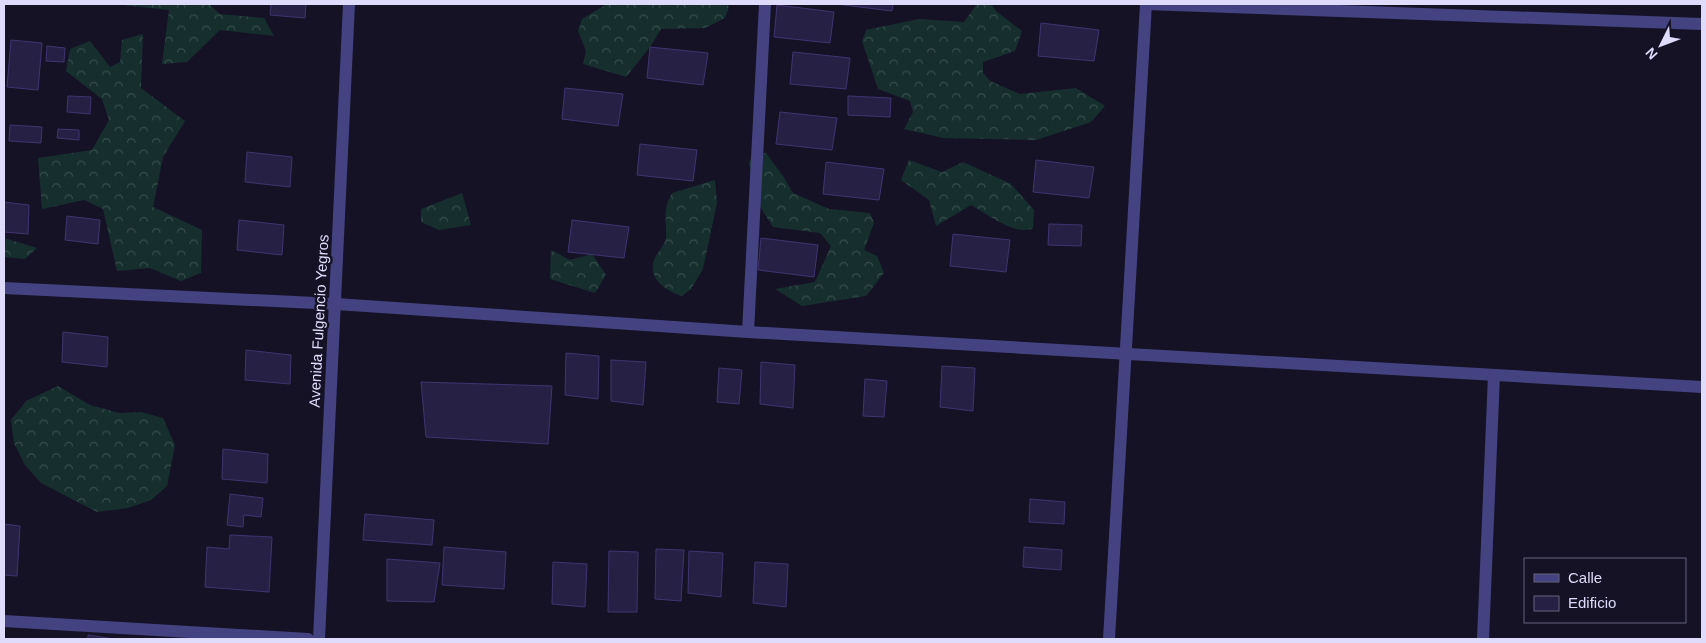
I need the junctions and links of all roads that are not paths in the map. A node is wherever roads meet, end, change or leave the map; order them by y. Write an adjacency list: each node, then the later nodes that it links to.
1 (349, 4): 6 (street, Avenida Fulgencio Yegros)
2 (765, 4): 7 (street)
3 (1146, 4): 4 (street); 8 (street)
4 (1702, 24)
5 (4, 288): 6 (street)
6 (336, 304): 7 (street); 13 (street, Avenida Fulgencio Yegros)
7 (748, 332): 8 (street)
8 (1125, 354): 9 (street); 14 (street)
9 (1494, 375): 10 (street); 15 (street)
10 (1702, 387)
11 (4, 621): 12 (street)
12 (308, 639)
13 (319, 639)
14 (1109, 639)
15 (1484, 639)

